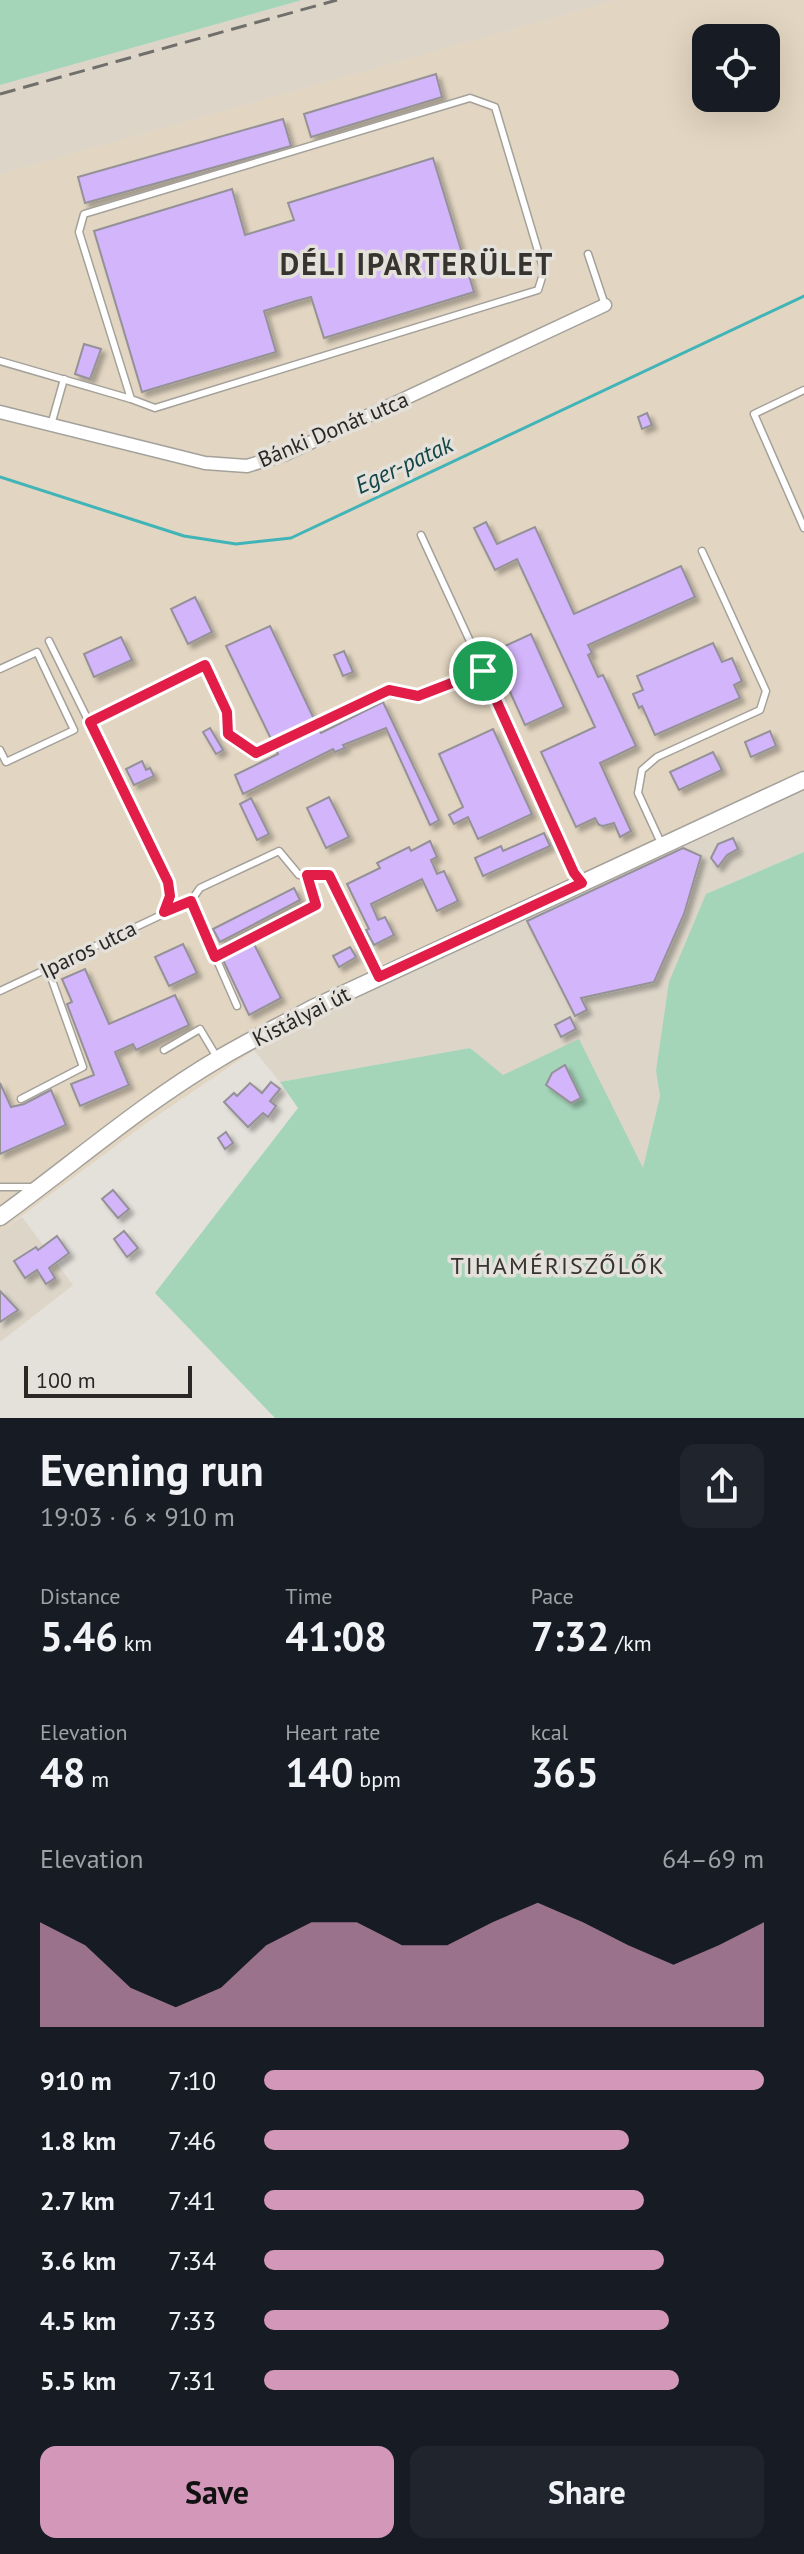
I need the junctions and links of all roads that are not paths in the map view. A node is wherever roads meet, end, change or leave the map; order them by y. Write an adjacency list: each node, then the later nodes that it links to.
1 (588, 254): 2 (lane)
2 (605, 305): 8 (street, Bánki Donát utca)
3 (0, 361): 4 (lane)
4 (64, 379): 6 (lane); 8 (lane)
5 (804, 390): 9 (lane)
6 (131, 399): 6 (lane)
7 (0, 412): 8 (street, Bánki Donát utca)
8 (51, 425)
9 (804, 528)
10 (421, 535): 14 (lane)
11 (702, 551): 18 (lane)
12 (49, 641): 15 (lane, Iparos utca)
13 (0, 669): 16 (lane)
14 (483, 671): 15 (lane); 20 (lane)
15 (90, 722): 22 (lane, Iparos utca)
16 (0, 750)
17 (804, 780): 18 (main road, Kistályai út)
18 (662, 846): 20 (main road, Kistályai út)
19 (307, 875): 21 (lane); 23 (lane); 25 (lane)
20 (582, 883): 25 (main road, Kistályai út)
21 (191, 901): 22 (lane); 23 (lane)
22 (164, 912): 24 (lane, Iparos utca)
23 (215, 957): 27 (lane)
24 (48, 969): 26 (lane, Iparos utca); 30 (lane)
25 (379, 977): 29 (main road, Kistályai út)
26 (0, 991)
27 (237, 1006)
28 (164, 1050): 29 (lane)
29 (218, 1059): 31 (main road, Kistályai út)
30 (21, 1099)
31 (42, 1186): 32 (lane); 33 (main road, Kistályai út)
32 (0, 1187)
33 (0, 1217)

